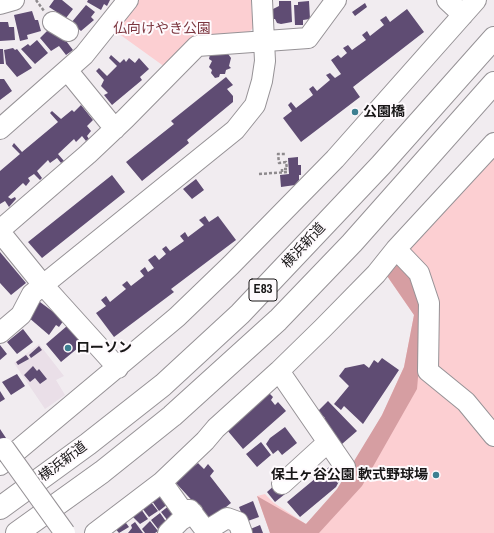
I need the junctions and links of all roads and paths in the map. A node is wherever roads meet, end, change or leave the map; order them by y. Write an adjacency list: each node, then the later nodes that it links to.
1 (14, 0): 7 (street)
2 (128, 0): 11 (street)
3 (262, 0): 10 (street)
4 (447, 0): 8 (street)
5 (476, 0): 8 (street)
6 (330, 2): 10 (street)
7 (0, 4)
8 (463, 15): 24 (street)
9 (494, 38): 32 (highway, 横浜新道 / E83)
10 (264, 41): 14 (street); 22 (street)
11 (67, 70): 13 (street); 14 (street)
12 (494, 83): 34 (highway, E83)
13 (0, 129)
14 (115, 129): 20 (street)
15 (494, 143): 21 (street)
16 (286, 154): 17 (path)
17 (282, 172): 18 (path); 19 (path)
18 (288, 172)
19 (259, 174)
20 (0, 231): 22 (street)
21 (396, 249): 25 (street); 26 (street)
22 (43, 285): 23 (street); 24 (street)
23 (0, 333)
24 (118, 368): 28 (street)
25 (279, 371): 27 (street); 30 (street)
26 (494, 436)
27 (328, 442): 29 (street); 31 (street)
28 (2, 457): 35 (street, bridge)
29 (345, 467)
30 (162, 482): 33 (street); 36 (street)
31 (282, 484)
32 (0, 508)
33 (193, 513): 37 (street); 38 (street)
34 (23, 530)
35 (65, 533)
36 (95, 533)
37 (168, 533)
38 (242, 533)

